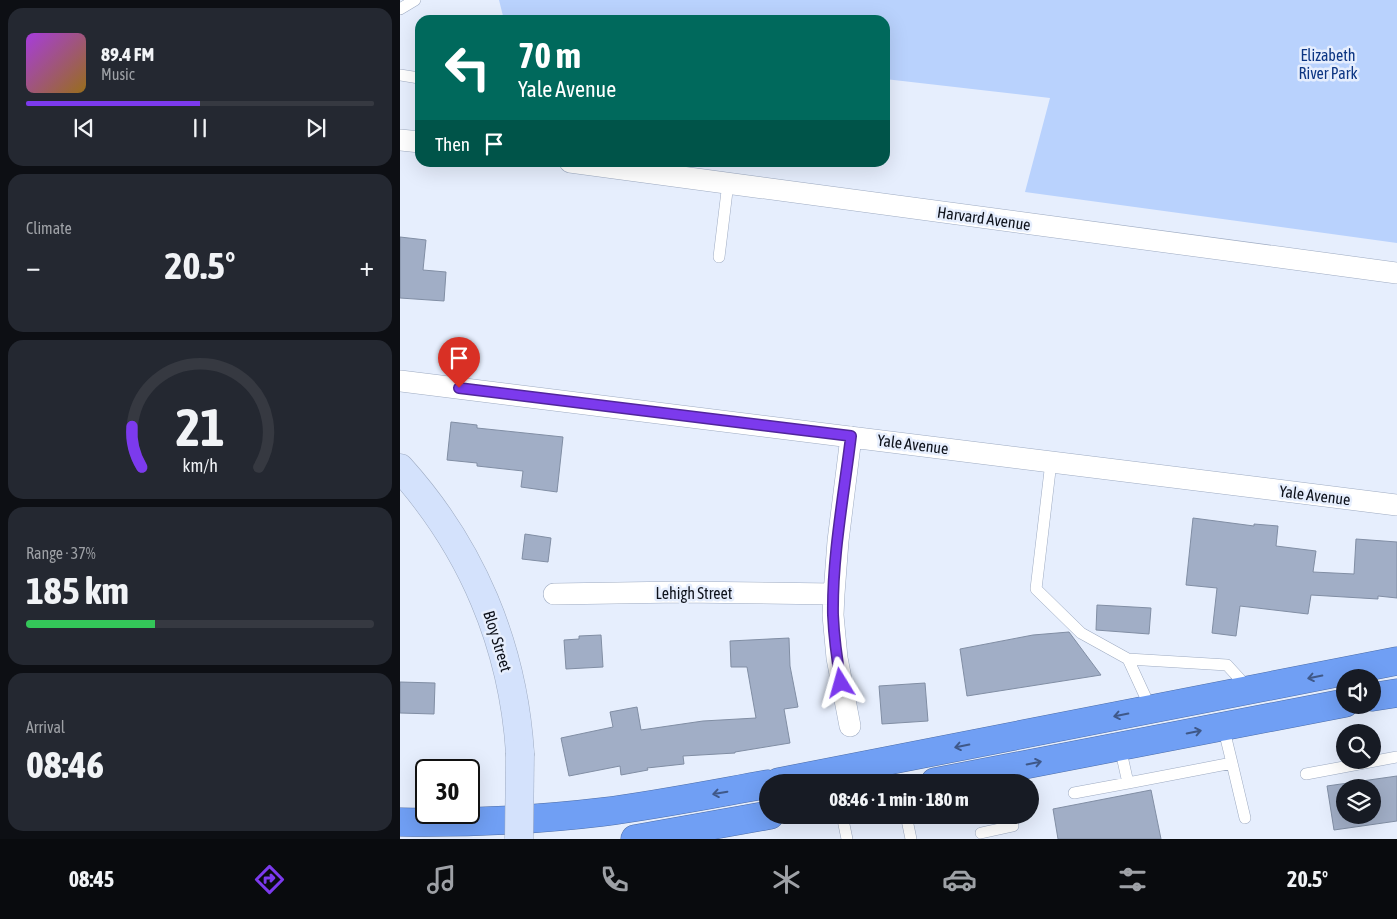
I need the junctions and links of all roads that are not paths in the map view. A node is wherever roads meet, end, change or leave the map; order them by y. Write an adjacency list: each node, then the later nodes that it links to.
1 (415, 0): 2 (lane)
2 (400, 9)
3 (400, 76): 4 (lane)
4 (415, 78)
5 (400, 140): 6 (street)
6 (415, 142)
7 (606, 167): 8 (street, Harvard Avenue)
8 (728, 184): 9 (lane); 10 (street, Harvard Avenue)
9 (719, 257)
10 (1397, 273)
11 (400, 381): 12 (street, Yale Avenue)
12 (851, 436): 13 (street, Yale Avenue); 17 (street)
13 (1051, 462): 15 (street, Yale Avenue); 18 (lane)
14 (400, 468): 43 (street, Bloy Street, bridge)
15 (1397, 505)
16 (554, 594): 17 (street, Lehigh Street)
17 (834, 594): 25 (street)
18 (1128, 659): 20 (lane); 24 (lane)
19 (1397, 661): 20 (highway, one-way to 20)
20 (1249, 690): 24 (highway)
21 (1397, 693): 22 (highway)
22 (1381, 696)
23 (1336, 705): 26 (highway)
24 (1151, 709): 30 (highway, one-way to 30)
25 (850, 726)
26 (1223, 726): 27 (highway, one-way to 26); 29 (lane)
27 (1120, 747): 31 (highway, one-way to 27); 33 (lane)
28 (1397, 756): 32 (lane)
29 (1232, 762): 33 (lane); 37 (lane)
30 (820, 774)
31 (1012, 774)
32 (1306, 774)
33 (1128, 783): 35 (lane)
34 (759, 786): 38 (highway, one-way to 38)
35 (1074, 794)
36 (759, 817): 44 (highway)
37 (1245, 818)
38 (400, 822)
39 (844, 824): 45 (lane)
40 (908, 824): 46 (lane)
41 (1013, 824): 42 (lane)
42 (981, 833)
43 (518, 839)
44 (635, 839)
45 (847, 839)
46 (911, 839)

